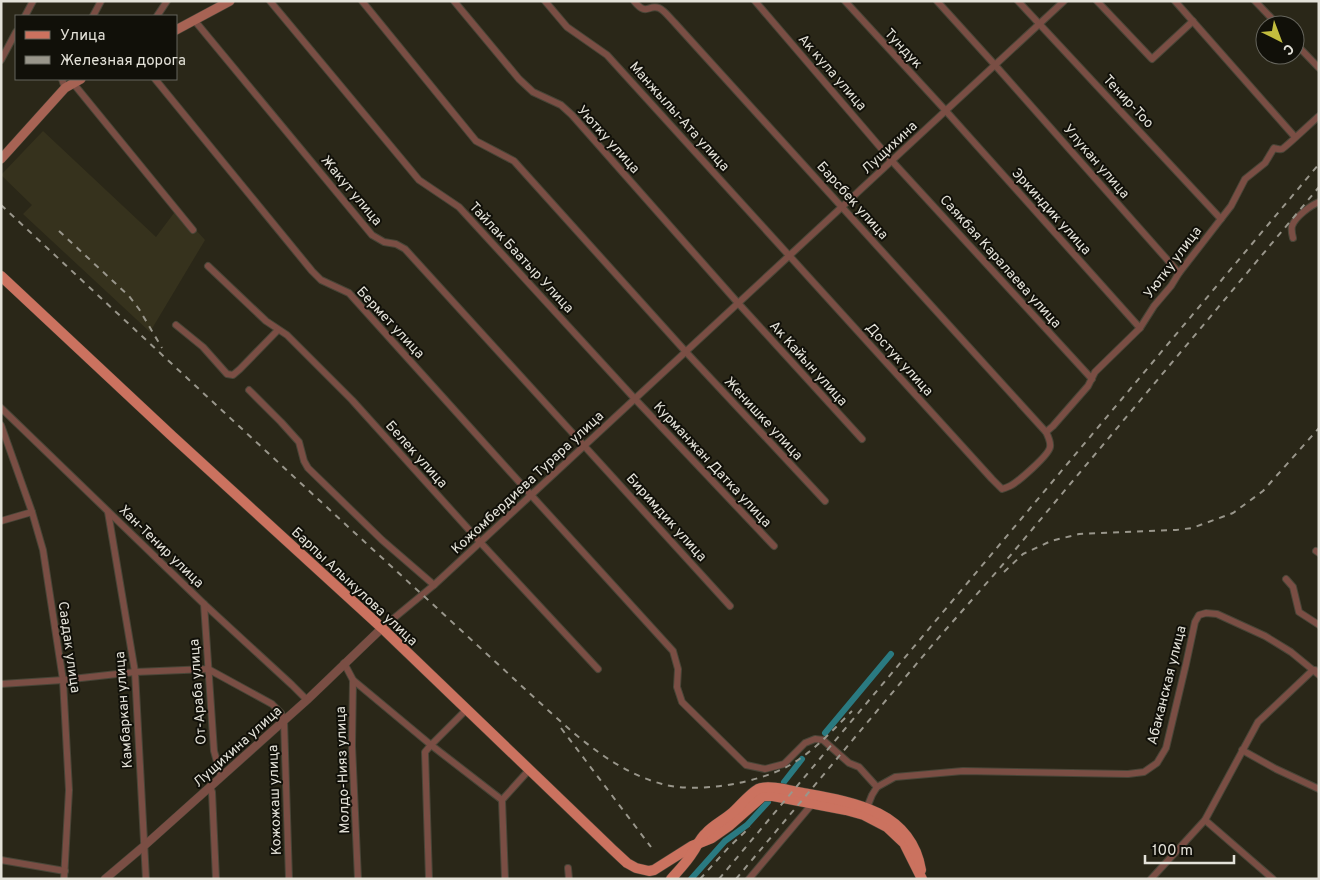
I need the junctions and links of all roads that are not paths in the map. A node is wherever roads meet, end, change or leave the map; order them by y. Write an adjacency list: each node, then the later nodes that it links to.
1 (33, 1): 18 (street)
2 (101, 1): 19 (street)
3 (167, 1): 20 (street)
4 (230, 1): 22 (main road)
5 (270, 1): 54 (street, Тайлак Баатыр Улица)
6 (362, 1): 51 (street, Женишке улица)
7 (454, 1): 47 (street, Уютку улица)
8 (545, 1): 43 (street, Манжылы-Ата улица)
9 (634, 1): 39 (street, Барсбек улица)
10 (754, 1): 37 (street, Ак кула улица)
11 (845, 1): 33 (street, Тундук)
12 (937, 1): 29 (street, Улукан улица)
13 (1018, 1): 24 (street, Тенир-Тоо)
14 (1064, 1): 24 (street, Лущихина)
15 (1097, 1): 23 (street)
16 (1175, 1): 23 (street)
17 (1255, 1): 21 (street)
18 (26, 15)
19 (94, 15)
20 (158, 15)
21 (1268, 15)
22 (195, 21): 25 (main road); 59 (street, Жакут улица)
23 (1193, 21): 35 (street)
24 (1040, 24): 29 (street, Лущихина); 40 (street, Тенир-Тоо)
25 (178, 29)
26 (15, 34): 28 (street)
27 (1305, 53): 30 (street)
28 (1, 60)
29 (996, 65): 33 (street, Лущихина); 45 (street, Улукан улица)
30 (1319, 68)
31 (156, 80): 60 (street, Бермет улица)
32 (70, 82): 36 (main road); 41 (street)
33 (946, 111): 37 (street, Лущихина); 49 (street, Эркиндик улица)
34 (1319, 116): 35 (street, Уютку улица)
35 (1295, 137): 40 (street, Уютку улица)
36 (1, 159)
37 (892, 161): 39 (street, Лущихина); 52 (street, Саякбая Каралаева улица)
38 (1319, 202): 42 (street)
39 (842, 207): 43 (street, Лущихина); 57 (street, Барсбек улица)
40 (1221, 218): 45 (street, Уютку улица)
41 (193, 230)
42 (1294, 238)
43 (790, 256): 47 (street, Лущихина); 57 (street, Достук улица)
44 (208, 266): 50 (street, Белек улица)
45 (1179, 273): 49 (street, Уютку улица)
46 (1, 276): 72 (main road, Барпы Алыкулова улица)
47 (738, 303): 51 (street, Лущихина); 58 (street, Ак Кайын улица)
48 (176, 325): 50 (street)
49 (1140, 328): 52 (street, Уютку улица)
50 (278, 330): 65 (street, Белек улица)
51 (686, 352): 54 (street, Кожомбердиева Турара улица); 61 (street, Женишке улица)
52 (1092, 378): 57 (street, Уютку улица)
53 (250, 390): 68 (street)
54 (635, 398): 59 (street, Кожомбердиева Турара улица); 66 (street, Курманжан Датка улица)
55 (1, 408): 62 (street, Хан-Тенир улица)
56 (1, 425): 63 (street, Саадак улица)
57 (1046, 432)
58 (862, 439)
59 (585, 445): 60 (street, Кожомбердиева Турара улица); 70 (street, Биримдик улица)
60 (531, 495): 65 (street, Кожомбердиева Турара улица); 90 (street)
61 (825, 501)
62 (108, 511): 69 (street, Хан-Тенир улица); 77 (street, Камбаркан улица)
63 (32, 512): 64 (street); 79 (street, Саадак улица)
64 (1, 521)
65 (480, 542): 68 (street, Кожомбердиева Турара улица); 75 (street, Белек улица)
66 (774, 546)
67 (1286, 579): 71 (street)
68 (434, 585): 72 (street, Кожомбердиева Турара улица)
69 (204, 604): 74 (street, От-Араба улица); 82 (street, Хан-Тенир улица)
70 (730, 606)
71 (1319, 625)
72 (382, 628): 73 (street, Лущихина улица); 83 (main road, Барпы Алыкулова улица)
73 (344, 663): 80 (street, Молдо-Нияз улица); 82 (street, Лущихина улица)
74 (208, 669): 77 (street); 84 (street); 88 (street, От-Араба улица)
75 (598, 669)
76 (1316, 670): 78 (street, Абаканская улица); 86 (street); 90 (street, Абаканская улица)
77 (135, 672): 79 (street); 97 (street, Камбаркан улица)
78 (1319, 675)
79 (63, 680): 81 (street); 101 (street, Саадак улица)
80 (353, 680): 85 (street); 107 (street, Молдо-Нияз улица)
81 (1, 684)
82 (307, 700): 84 (street, Лущихина улица)
83 (466, 710): 85 (street); 87 (main road, Барпы Алыкулова улица)
84 (284, 721): 88 (street, Лущихина улица); 106 (street, Кожожаш улица)
85 (431, 745): 92 (street); 108 (street)
86 (1242, 750): 91 (street); 95 (street)
87 (529, 770): 92 (street); 100 (main road, Барпы Алыкулова улица)
88 (221, 776): 89 (street, Лущихина улица)
89 (210, 787): 97 (street, Лущихина улица); 105 (street)
90 (877, 787): 94 (street)
91 (1319, 789)
92 (502, 800): 109 (street)
93 (813, 803): 94 (main road); 96 (main road); 113 (street)
94 (865, 812): 96 (main road); 114 (main road)
95 (1205, 820): 115 (street); 116 (street)
96 (700, 842): 100 (main road); 112 (main road)
97 (144, 846): 103 (street, Лущихина улица); 104 (street, Камбаркан улица)
98 (1, 860): 101 (street)
99 (568, 868): 110 (street)
100 (649, 870): 111 (main road)
101 (65, 871): 102 (street, Саадак улица)
102 (64, 879)
103 (105, 879)
104 (146, 879)
105 (216, 879)
106 (289, 879)
107 (358, 879)
108 (429, 879)
109 (504, 879)
110 (569, 879)
111 (659, 879)
112 (671, 879)
113 (749, 879)
114 (923, 879)
115 (1151, 879)
116 (1273, 879)

